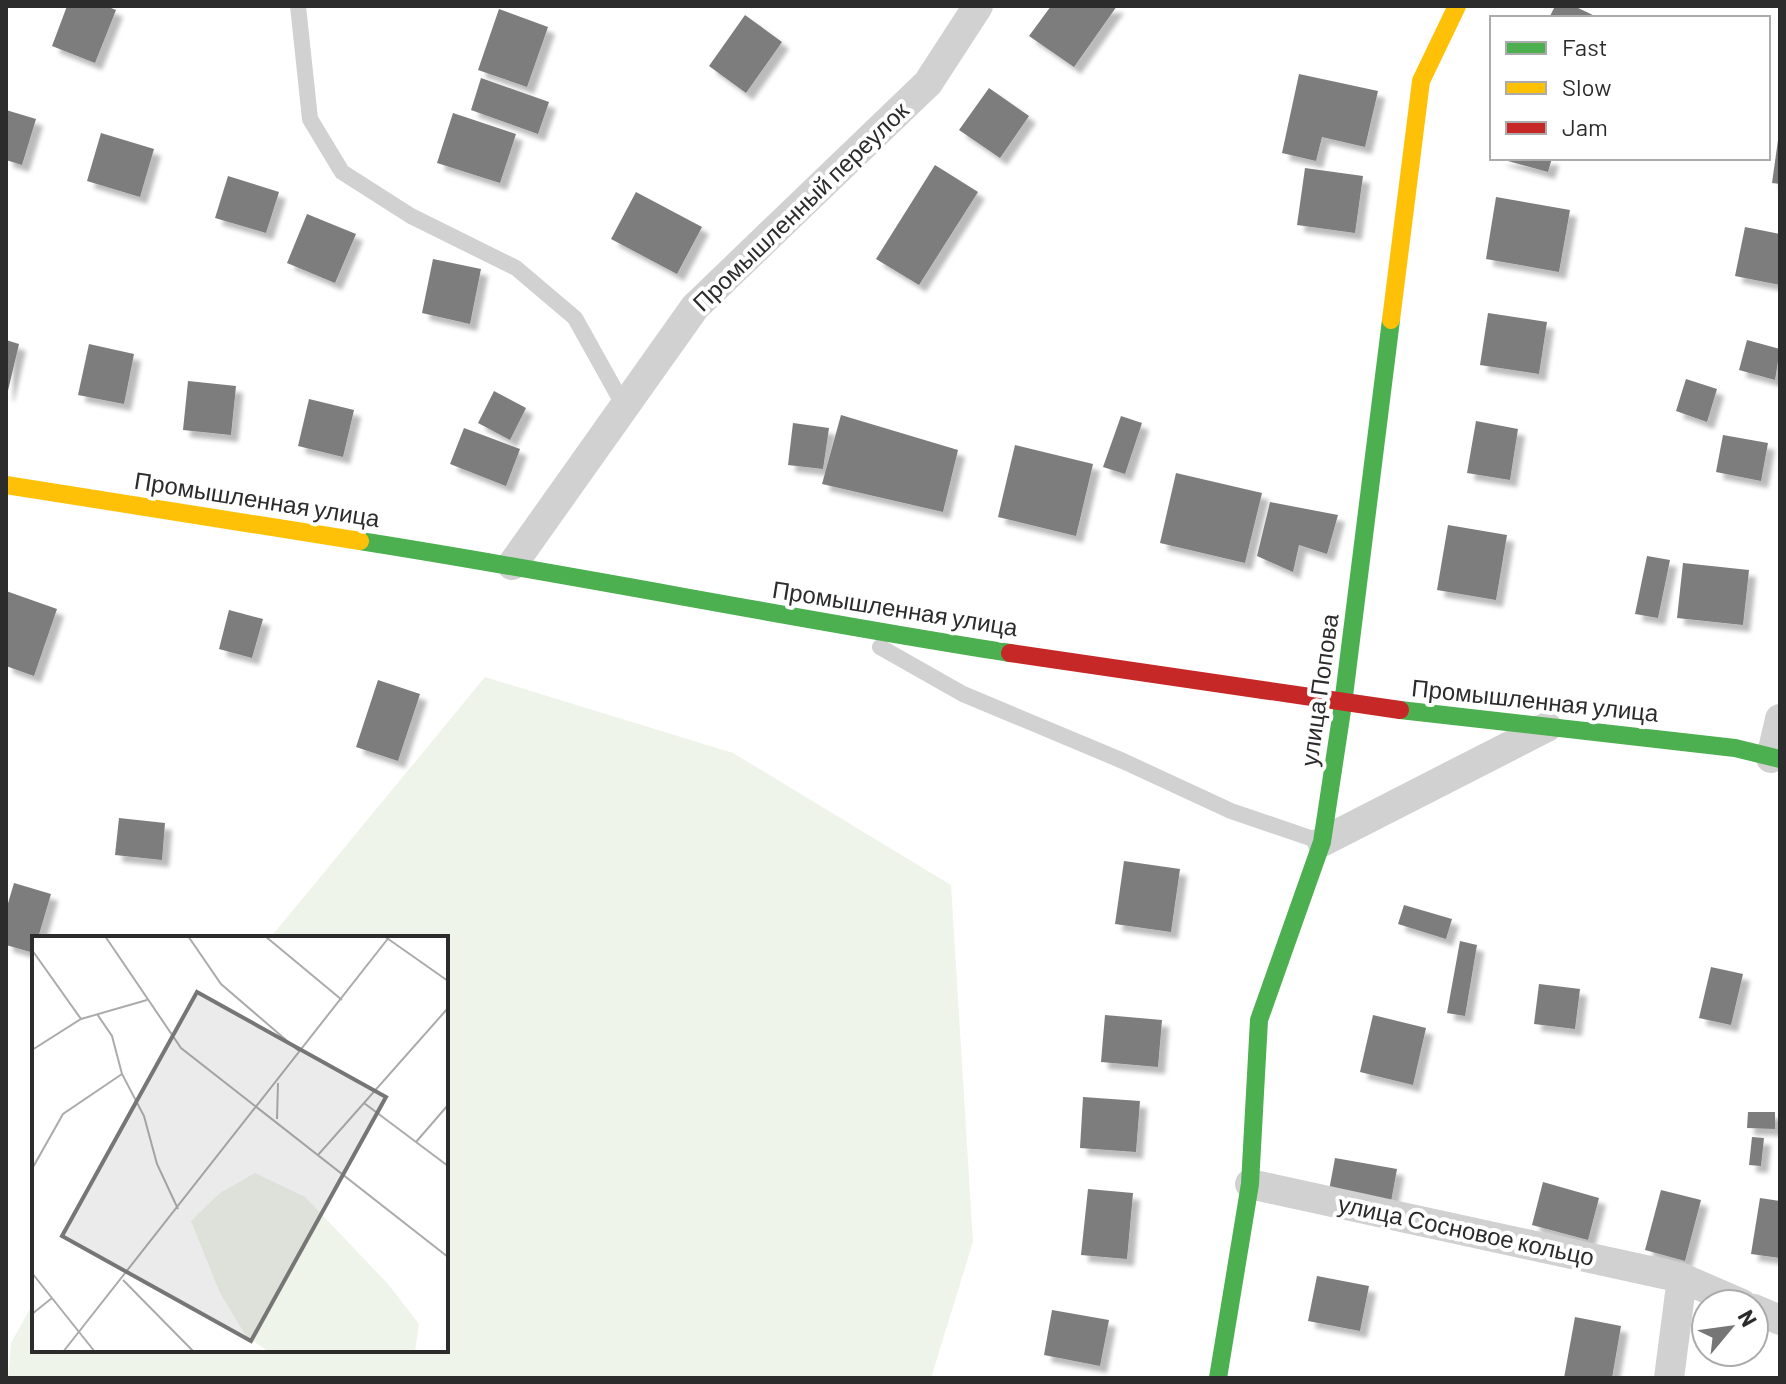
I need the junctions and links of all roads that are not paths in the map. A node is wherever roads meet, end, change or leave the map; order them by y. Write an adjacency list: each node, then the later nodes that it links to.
1 (298, 6): 4 (lane)
2 (978, 6): 4 (street, Промышленный переулок)
3 (1457, 6): 8 (street, улица Попова)
4 (624, 406): 6 (street, Промышленный переулок)
5 (6, 485): 6 (street, Промышленная улица)
6 (512, 565): 7 (street, Промышленная улица)
7 (843, 627): 8 (street, Промышленная улица); 12 (lane)
8 (1343, 704): 10 (street, Промышленная улица); 12 (street, улица Попова)
9 (1780, 719): 11 (street)
10 (1547, 727): 11 (street, Промышленная улица); 12 (street)
11 (1776, 758)
12 (1322, 842): 13 (street, улица Попова)
13 (1250, 1184): 14 (street, улица Сосновое кольцо); 16 (street, улица Попова)
14 (1682, 1278): 15 (street, улица Сосновое кольцо); 17 (street)
15 (1705, 1288)
16 (1218, 1378)
17 (1669, 1378)

